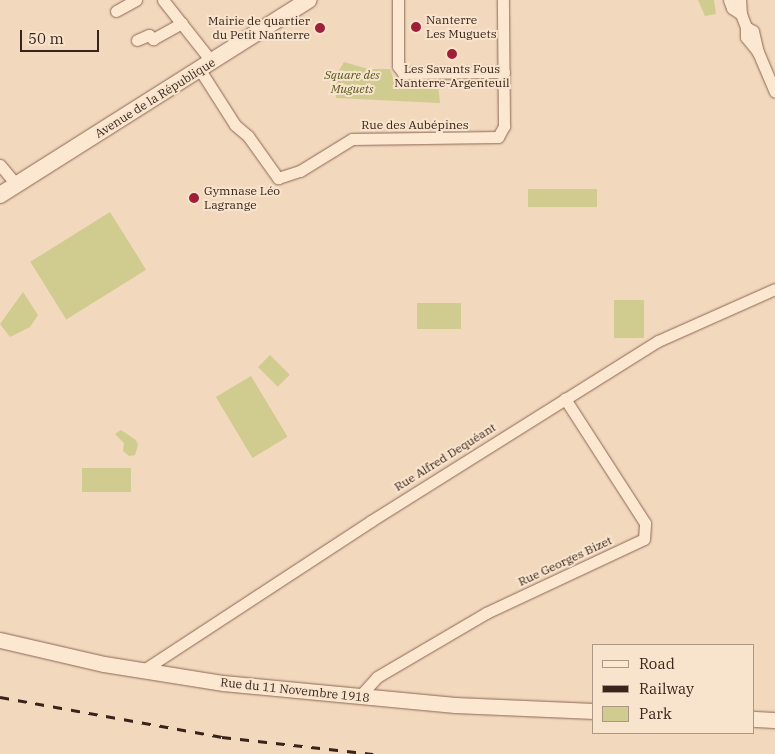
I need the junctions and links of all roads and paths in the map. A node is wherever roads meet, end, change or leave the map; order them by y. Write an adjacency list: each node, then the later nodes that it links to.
1 (136, 0): 8 (street)
2 (163, 0): 10 (street)
3 (309, 0): 12 (main road, Avenue de la République)
4 (398, 0): 13 (street)
5 (503, 0): 13 (street, Rue des Aubépines)
6 (729, 0): 9 (street)
7 (740, 0): 9 (street)
8 (116, 11)
9 (741, 14): 14 (street)
10 (182, 23): 11 (street); 12 (street)
11 (137, 40)
12 (206, 66): 13 (street, Rue des Aubépines); 16 (main road, Avenue de la République)
13 (504, 78)
14 (775, 92)
15 (0, 164): 16 (street)
16 (17, 185): 17 (main road, Avenue de la République)
17 (0, 195)
18 (775, 288): 19 (street, Rue Alfred Dequéant)
19 (565, 399): 21 (street, Rue Alfred Dequéant); 22 (street, Rue Georges Bizet)
20 (0, 640): 21 (street, Rue du 11 Novembre 1918)
21 (142, 671): 22 (street, Rue du 11 Novembre 1918)
22 (360, 696): 23 (street, Rue du 11 Novembre 1918)
23 (592, 711)
24 (755, 719): 25 (street)
25 (775, 720)

